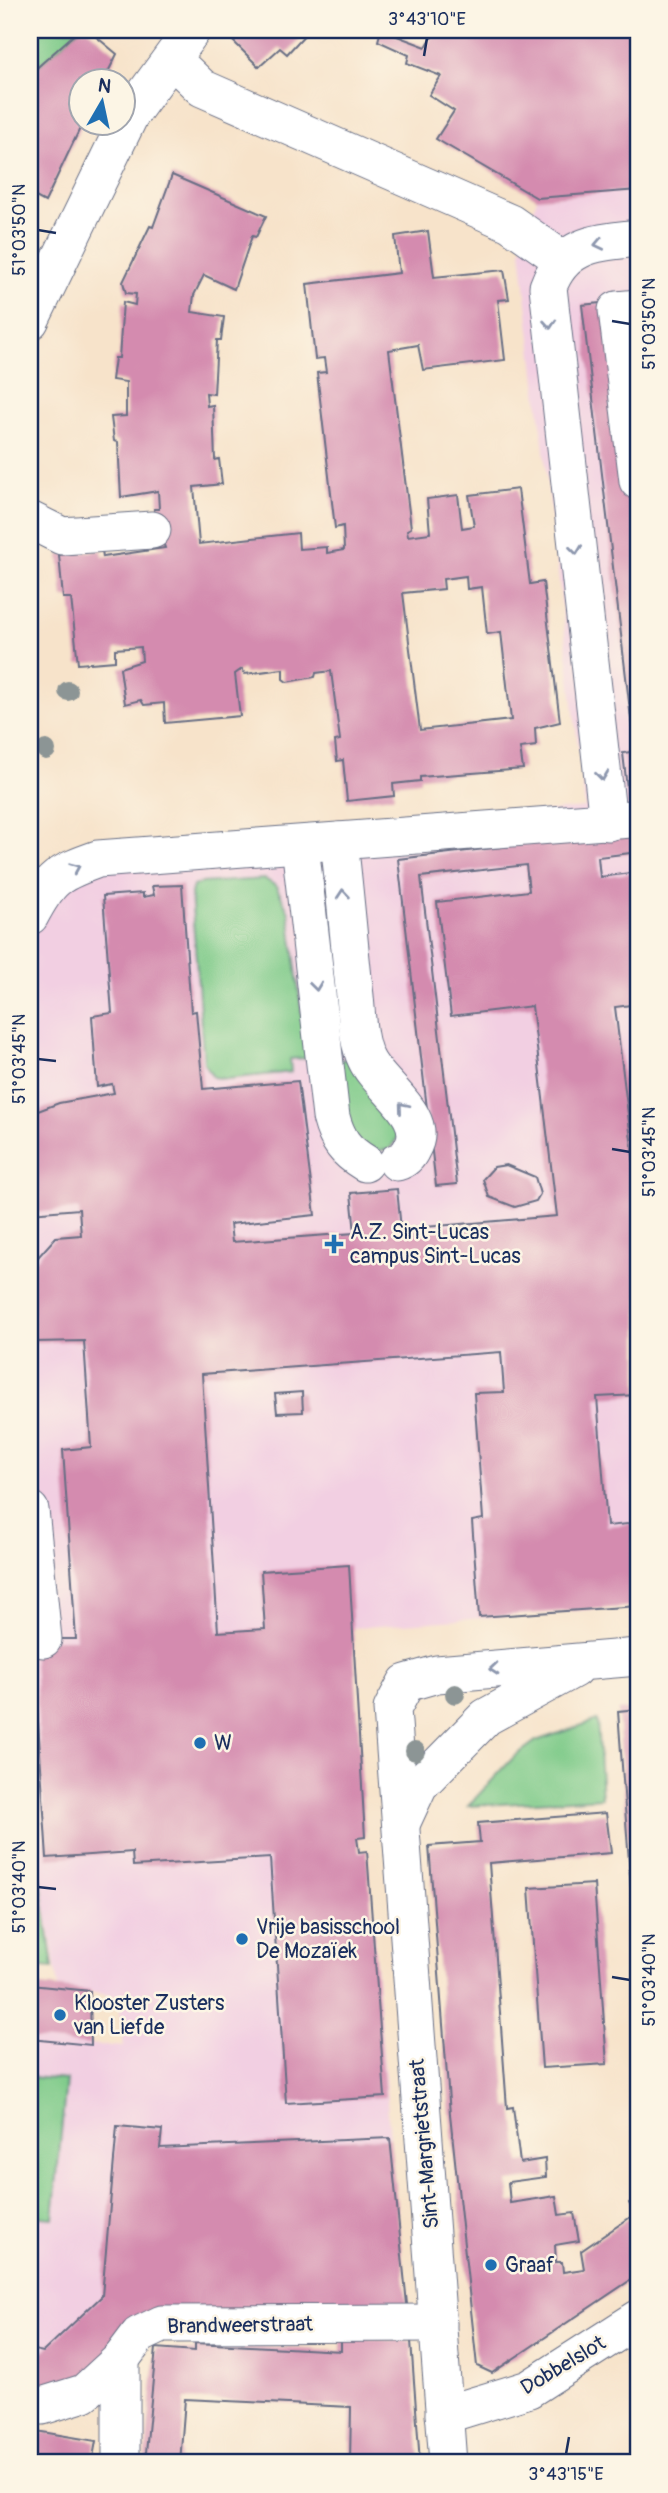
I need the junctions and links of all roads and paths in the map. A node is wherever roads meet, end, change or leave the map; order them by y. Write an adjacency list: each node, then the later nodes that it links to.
1 (182, 44): 3 (street); 5 (street)
2 (638, 239): 3 (street, one-way to 3)
3 (563, 260): 9 (street, one-way to 9)
4 (638, 308): 6 (street)
5 (30, 321)
6 (638, 481)
7 (30, 520): 8 (street)
8 (152, 530)
9 (339, 841): 10 (street); 10 (street, one-way to 9)
10 (300, 845): 11 (street, one-way to 10)
11 (30, 916)
12 (30, 1510): 13 (street)
13 (43, 1639)
14 (638, 1657): 15 (street, Sint-Margrietstraat)
15 (587, 1662): 16 (street); 16 (street, Sint-Margrietstraat, one-way to 16)
16 (400, 1825): 18 (street, Sint-Margrietstraat)
17 (638, 2319): 21 (street, Dobbelslot)
18 (438, 2323): 19 (street, Brandweerstraat); 21 (street, Sint-Margrietstraat)
19 (121, 2360): 20 (street, Brandweerstraat); 22 (street)
20 (30, 2404)
21 (444, 2415): 23 (street, Sint-Margrietstraat)
22 (121, 2463)
23 (448, 2463)

